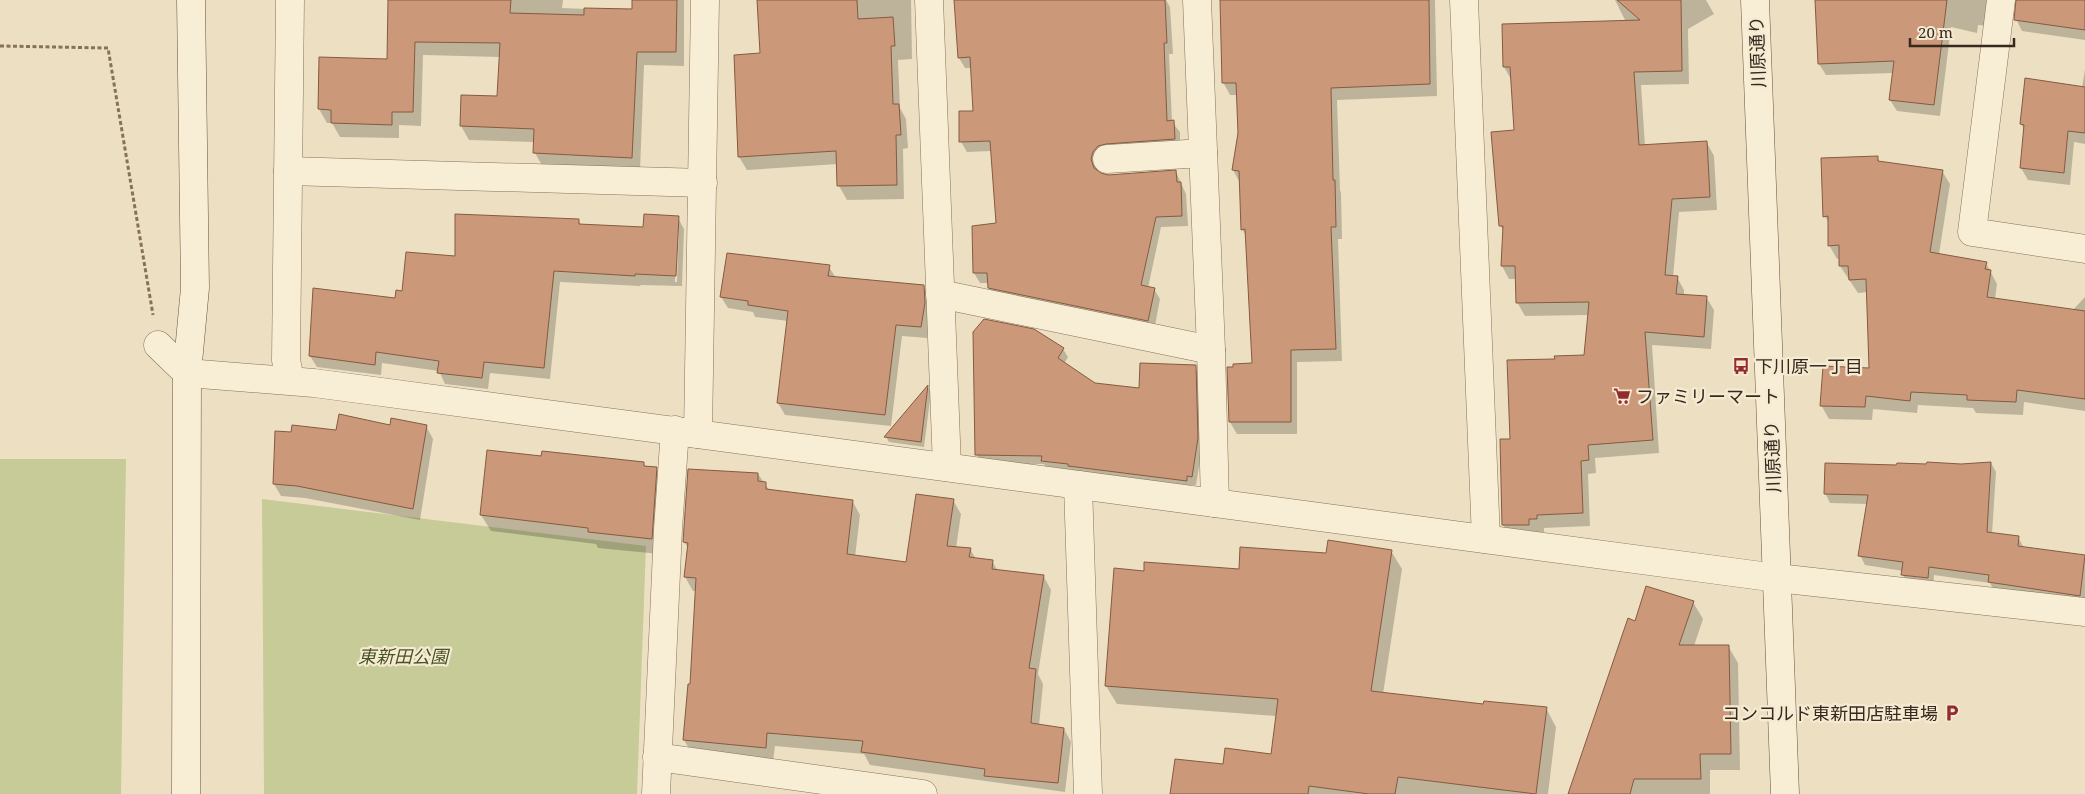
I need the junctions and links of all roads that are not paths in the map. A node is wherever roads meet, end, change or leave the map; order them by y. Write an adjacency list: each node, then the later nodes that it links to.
1 (191, 0): 17 (street)
2 (290, 0): 11 (street)
3 (705, 0): 12 (street)
4 (929, 0): 14 (street)
5 (1197, 0): 9 (street)
6 (1464, 0): 23 (street)
7 (1755, 0): 24 (street, 川原通り)
8 (2001, 0): 13 (street)
9 (1203, 153): 10 (street); 16 (street)
10 (1107, 159)
11 (288, 171): 12 (street); 18 (street)
12 (703, 183): 19 (street)
13 (2085, 249)
14 (940, 294): 16 (street); 20 (street)
15 (158, 345): 17 (street)
16 (1211, 350): 22 (street)
17 (187, 373): 18 (street); 28 (street)
18 (290, 380): 19 (street)
19 (687, 432): 20 (street); 26 (street)
20 (947, 467): 21 (street)
21 (1078, 485): 22 (street); 31 (street)
22 (1215, 503): 23 (street)
23 (1486, 539): 24 (street)
24 (1777, 578): 25 (street); 32 (street, 川原通り)
25 (2085, 612)
26 (657, 758): 27 (street); 29 (street)
27 (870, 791): 30 (street)
28 (186, 794)
29 (656, 794)
30 (923, 794)
31 (1088, 794)
32 (1785, 794)

